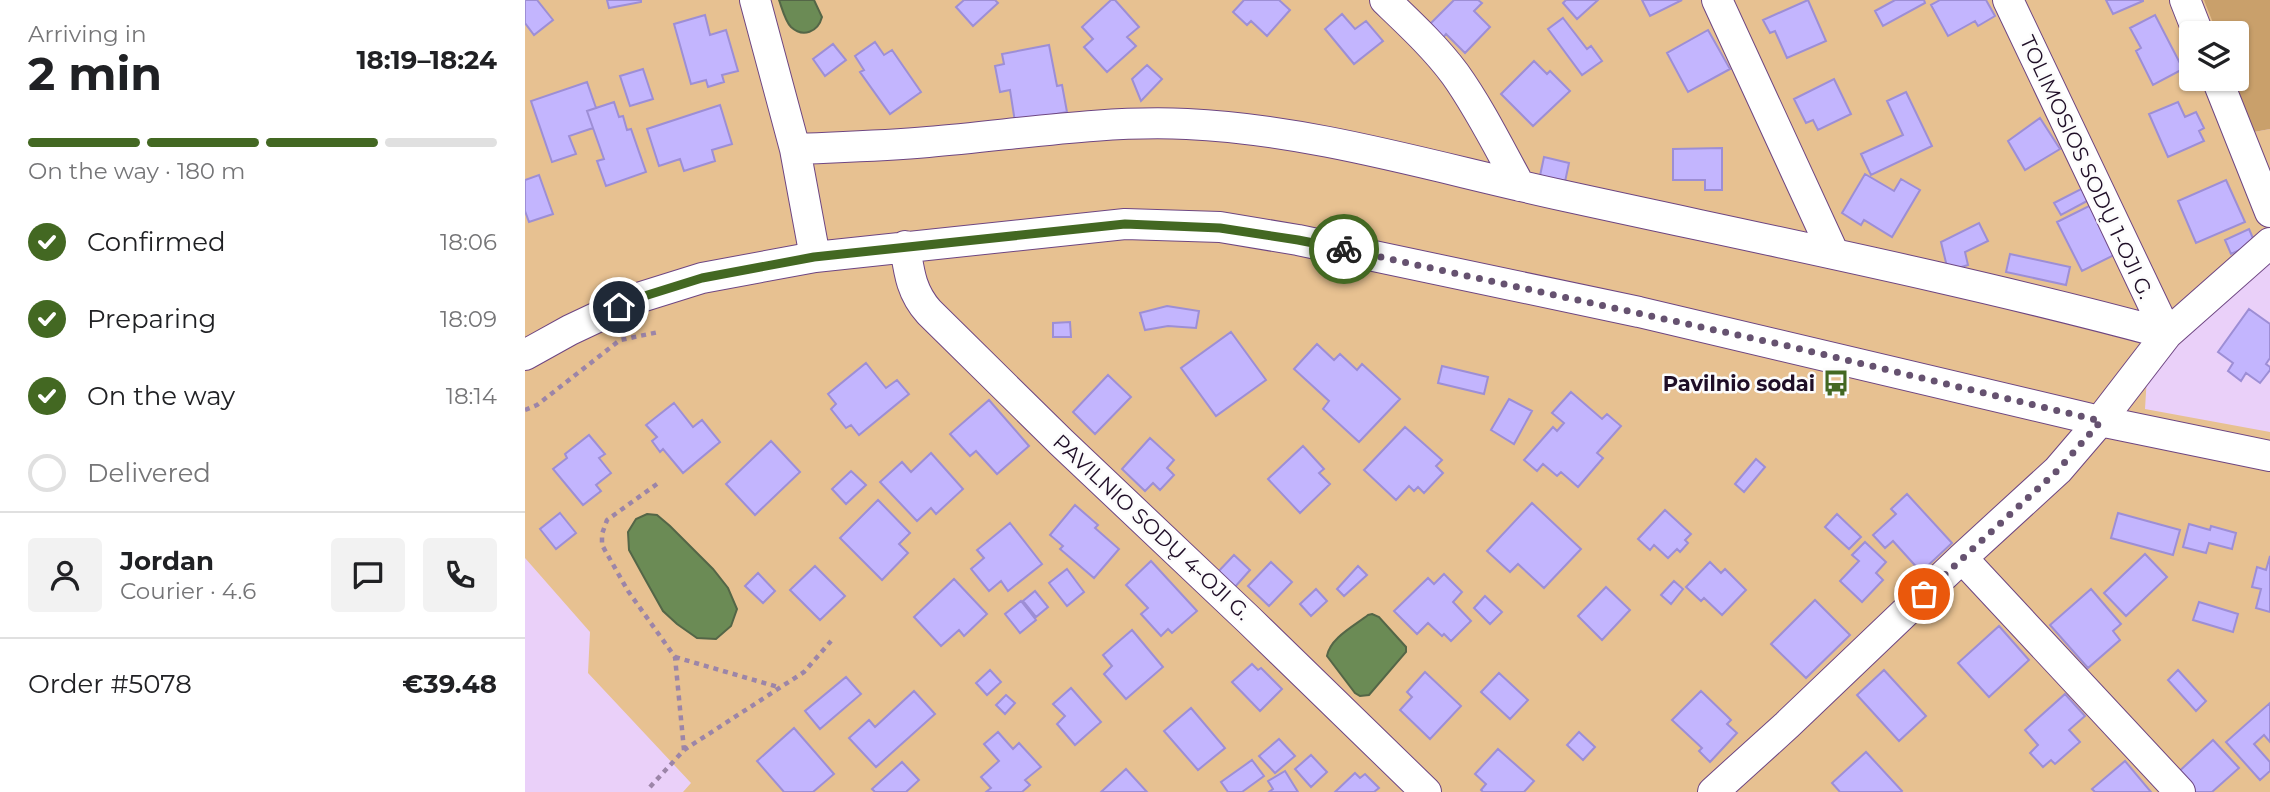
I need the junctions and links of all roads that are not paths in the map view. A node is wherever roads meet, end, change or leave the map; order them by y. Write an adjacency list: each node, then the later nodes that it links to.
1 (755, 0): 8 (street)
2 (1385, 0): 9 (street)
3 (1717, 0): 13 (street)
4 (2008, 0): 15 (street, TOLIMOSIOS SODŲ 1-OJI G.)
5 (2185, 0): 6 (street)
6 (2193, 21)
7 (2222, 91): 10 (street)
8 (795, 149): 9 (street); 14 (street)
9 (1520, 186): 13 (street)
10 (2270, 212)
11 (2270, 243): 15 (street)
12 (905, 246): 14 (street); 17 (street); 20 (street, PAVILNIO SODŲ 4-OJI G.)
13 (1834, 254): 15 (street)
14 (814, 257): 16 (street)
15 (2167, 334): 17 (street)
16 (525, 355)
17 (2101, 421): 18 (street); 19 (street)
18 (2270, 456)
19 (1962, 558): 21 (street); 22 (street)
20 (1426, 792)
21 (1713, 792)
22 (2180, 792)

